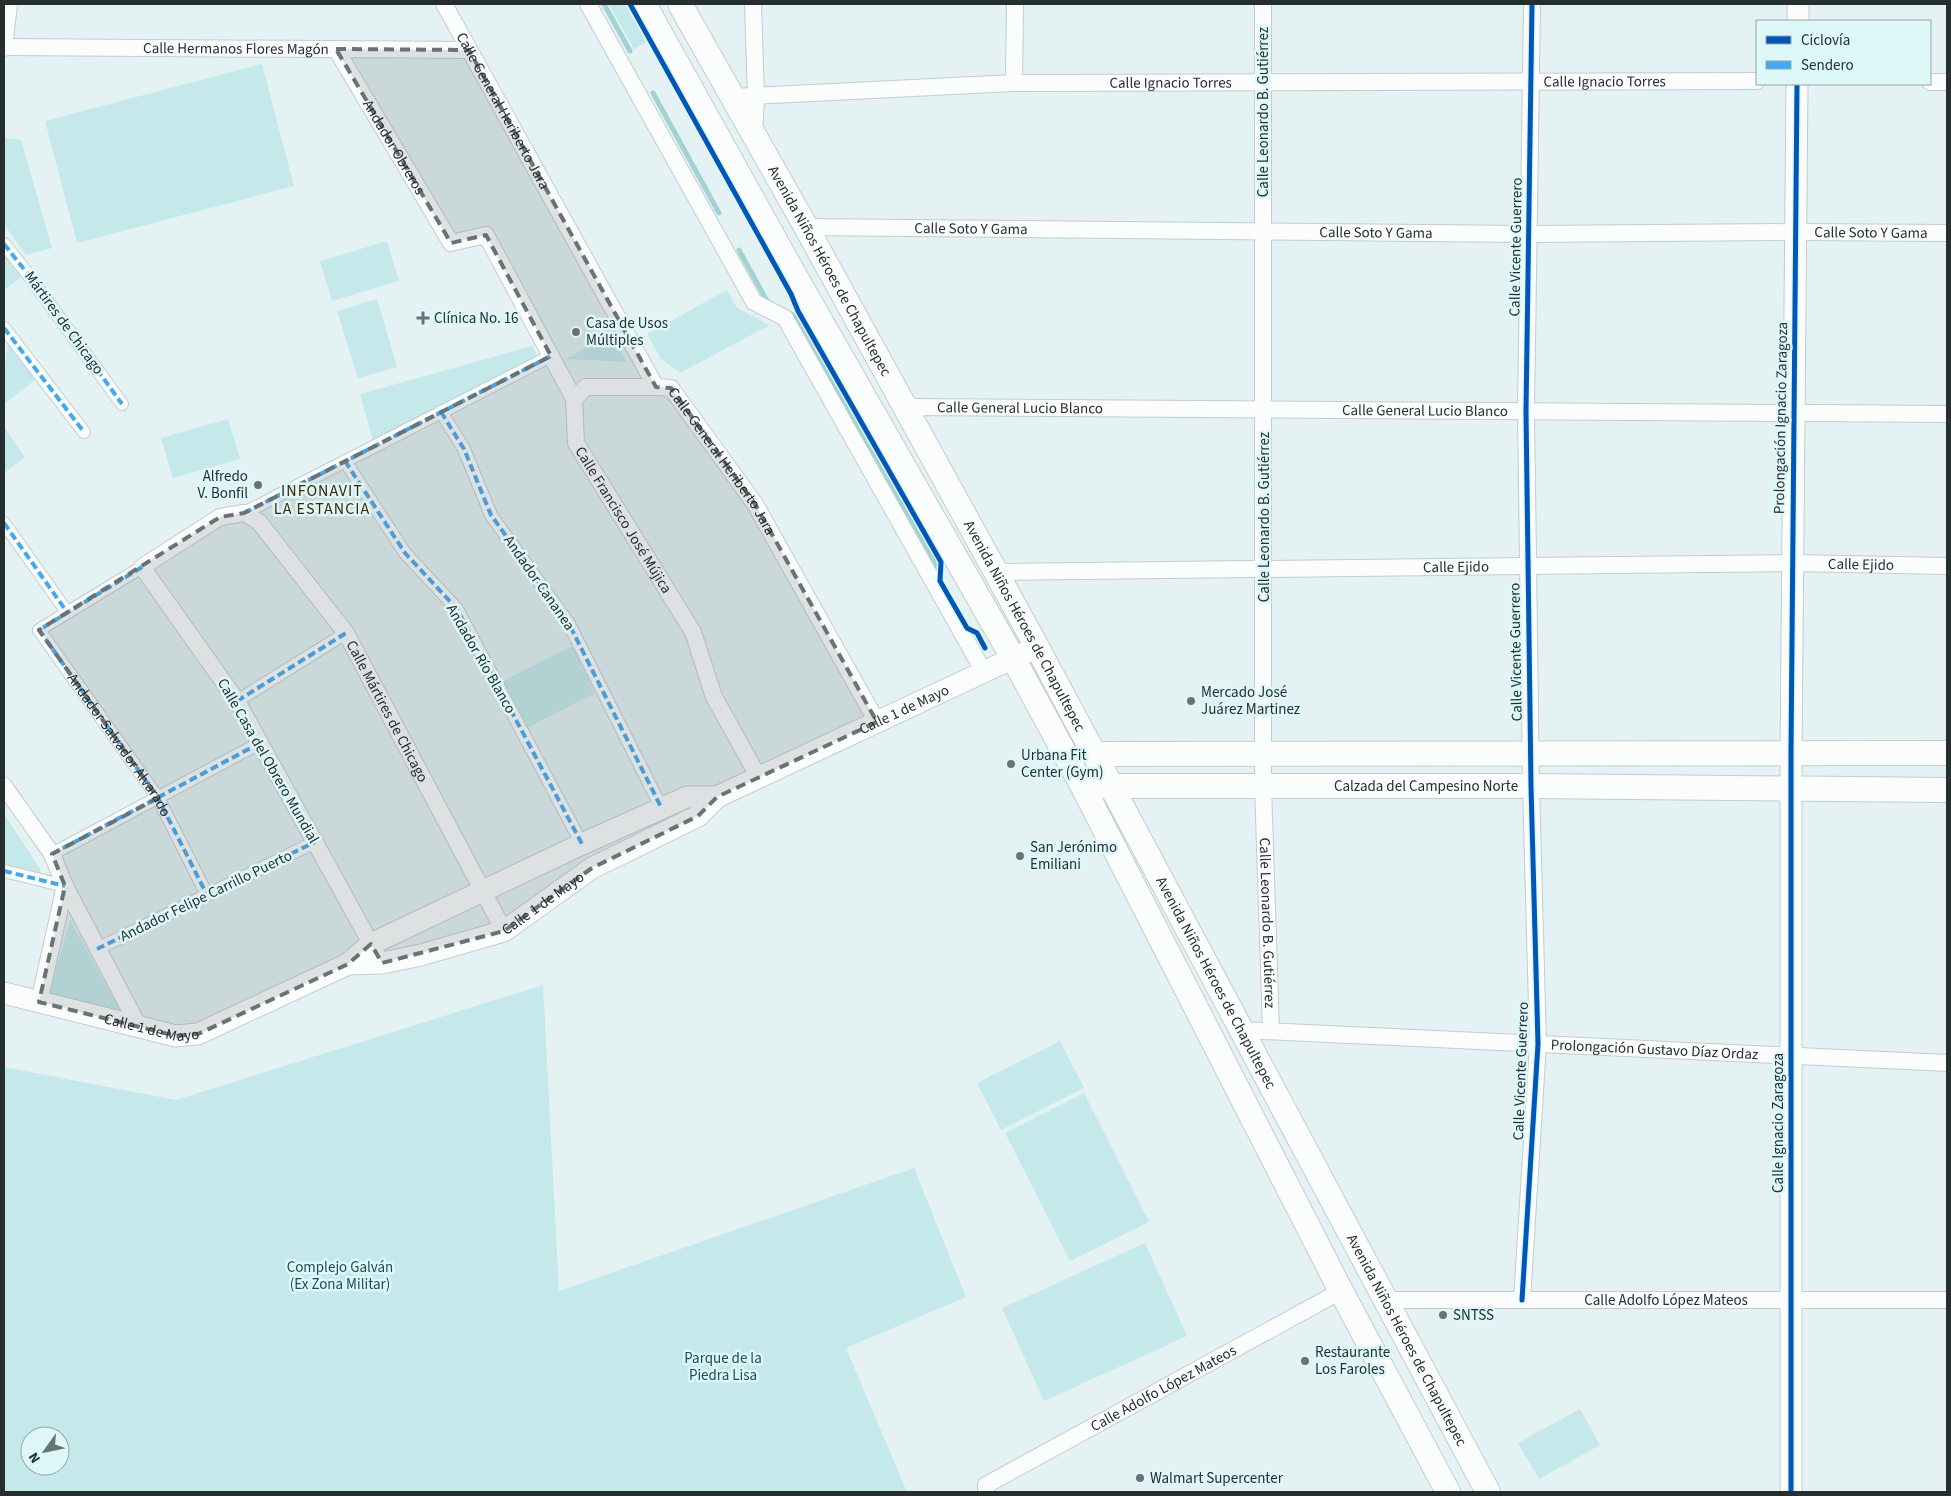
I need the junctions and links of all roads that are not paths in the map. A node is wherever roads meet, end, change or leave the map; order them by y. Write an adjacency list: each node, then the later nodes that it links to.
1 (9, 4): 12 (street)
2 (444, 4): 14 (street, Calle General Heriberto Jara)
3 (588, 4): 55 (street)
4 (644, 4): 54 (main road, Avenida Niños Héroes de Chapultepec)
5 (680, 4): 22 (main road, Avenida Niños Héroes de Chapultepec)
6 (753, 4): 22 (street)
7 (1014, 4): 20 (street)
8 (1263, 4): 16 (street, Calle Leonardo B. Gutiérrez)
9 (1532, 4): 17 (street, Calle Vicente Guerrero)
10 (1798, 4): 11 (street)
11 (1798, 20)
12 (4, 48): 13 (street, Calle Hermanos Flores Magón)
13 (336, 49): 14 (street, Calle Hermanos Flores Magón); 28 (street, Andador Obreros)
14 (469, 50): 32 (street, Calle General Heriberto Jara)
15 (1756, 81): 17 (street, Calle Ignacio Torres)
16 (1263, 82): 17 (street, Calle Ignacio Torres); 20 (street, Calle Ignacio Torres); 24 (street, Calle Leonardo B. Gutiérrez)
17 (1530, 82): 27 (street, Calle Vicente Guerrero)
18 (1931, 82): 19 (street)
19 (1947, 82)
20 (1014, 83): 22 (street, Calle Ignacio Torres)
21 (1797, 85): 25 (street, Prolongación Ignacio Zaragoza)
22 (745, 97): 23 (main road, Avenida Niños Héroes de Chapultepec)
23 (806, 227): 24 (street, Calle Soto Y Gama); 35 (main road, Avenida Niños Héroes de Chapultepec)
24 (1263, 232): 27 (street, Calle Soto Y Gama); 36 (street, Calle Leonardo B. Gutiérrez)
25 (1796, 232): 26 (street, Calle Soto Y Gama); 27 (street, Calle Soto Y Gama); 39 (street, Prolongación Ignacio Zaragoza)
26 (1947, 233)
27 (1530, 234): 37 (street, Calle Vicente Guerrero)
28 (486, 235): 31 (street, Calle Francisco José Mújica)
29 (4, 244): 34 (street, Mártires de Chicago)
30 (4, 328): 41 (street)
31 (551, 356): 33 (street, Calle Francisco José Mújica); 38 (street)
32 (656, 387): 33 (street); 57 (street, Calle General Heriberto Jara)
33 (574, 399): 66 (street, Calle Francisco José Mújica)
34 (122, 404)
35 (904, 407): 36 (street, Calle General Lucio Blanco); 50 (main road, Avenida Niños Héroes de Chapultepec)
36 (1263, 410): 37 (street, Calle General Lucio Blanco); 49 (street, Calle Leonardo B. Gutiérrez)
37 (1526, 411): 39 (street, Calle General Lucio Blanco); 46 (street, Calle Vicente Guerrero)
38 (441, 412): 42 (street); 78 (street, Andador Cananea)
39 (1794, 413): 40 (street, Calle General Lucio Blanco); 45 (street, Prolongación Ignacio Zaragoza)
40 (1947, 414)
41 (84, 432)
42 (346, 461): 43 (street); 80 (street, Andador Río Blanco)
43 (244, 513): 48 (street, Andador Salvador Alvarado); 52 (street, Calle Mártires de Chicago)
44 (4, 523): 51 (street)
45 (1792, 563): 46 (street, Calle Ejido); 47 (street, Calle Ejido); 64 (street, Prolongación Ignacio Zaragoza)
46 (1527, 566): 49 (street, Calle Ejido); 63 (street, Calle Vicente Guerrero)
47 (1947, 566)
48 (142, 567): 51 (street, Andador Salvador Alvarado); 56 (street, Calle Casa del Obrero Mundial)
49 (1264, 569): 50 (street, Calle Ejido); 60 (street, Calle Leonardo B. Gutiérrez)
50 (995, 572): 53 (main road, Avenida Niños Héroes de Chapultepec)
51 (67, 612): 77 (street, Andador Salvador Alvarado)
52 (346, 633): 56 (street); 84 (street, Calle Mártires de Chicago)
53 (1037, 647): 54 (street, Calle 1 de Mayo); 65 (main road, Avenida Niños Héroes de Chapultepec)
54 (1013, 658): 55 (street, Calle 1 de Mayo); 73 (main road, Avenida Niños Héroes de Chapultepec)
55 (984, 672): 57 (street, Calle 1 de Mayo)
56 (237, 701): 58 (street, Calle Casa del Obrero Mundial)
57 (877, 722): 66 (street, Calle 1 de Mayo)
58 (260, 743): 77 (street); 79 (street, Calle Casa del Obrero Mundial)
59 (1947, 752): 64 (main road)
60 (1263, 753): 61 (main road); 65 (main road); 69 (street, Calle Leonardo B. Gutiérrez)
61 (1402, 753): 62 (main road); 70 (main road)
62 (1464, 753): 63 (main road); 71 (main road)
63 (1531, 753): 64 (main road); 72 (street, Calle Vicente Guerrero)
64 (1791, 753): 74 (street, Calle Ignacio Zaragoza)
65 (1094, 754): 68 (main road, Avenida Niños Héroes de Chapultepec)
66 (759, 778): 76 (street, Calle 1 de Mayo)
67 (4, 786): 81 (street)
68 (1111, 786): 69 (main road, Calzada del Campesino Norte); 73 (main road, Calzada del Campesino Norte); 94 (main road, Avenida Niños Héroes de Chapultepec)
69 (1263, 786): 70 (main road, Calzada del Campesino Norte); 95 (street, Calle Leonardo B. Gutiérrez)
70 (1401, 786): 71 (main road, Calzada del Campesino Norte)
71 (1464, 786): 72 (main road, Calzada del Campesino Norte)
72 (1531, 786): 74 (main road, Calzada del Campesino Norte); 96 (street, Calle Vicente Guerrero)
73 (1083, 787): 99 (main road, Avenida Niños Héroes de Chapultepec)
74 (1791, 789): 75 (main road, Calzada del Campesino Norte); 97 (street, Calle Ignacio Zaragoza)
75 (1947, 790)
76 (718, 797): 78 (street, Calle 1 de Mayo); 86 (street, Calle 1 de Mayo)
77 (158, 798): 81 (street); 85 (street, Andador Salvador Alvarado)
78 (662, 809): 80 (street, Calle 1 de Mayo)
79 (315, 842): 85 (street, Andador Felipe Carrillo Puerto); 87 (street, Calle Casa del Obrero Mundial)
80 (582, 844): 84 (street, Calle 1 de Mayo)
81 (52, 854): 83 (street)
82 (4, 871): 83 (street)
83 (65, 886): 88 (street); 92 (street)
84 (483, 892): 86 (street, Calle Mártires de Chicago); 87 (street, Calle 1 de Mayo)
85 (207, 895): 88 (street, Andador Felipe Carrillo Puerto)
86 (504, 931): 89 (street, Calle 1 de Mayo)
87 (371, 944): 89 (street, Calle Casa del Obrero Mundial); 90 (street, Calle 1 de Mayo)
88 (97, 949): 93 (street)
89 (382, 963): 90 (street, Calle 1 de Mayo)
90 (348, 964): 93 (street, Calle 1 de Mayo)
91 (4, 993): 92 (street, Calle 1 de Mayo)
92 (39, 1002): 93 (street, Calle 1 de Mayo)
93 (138, 1027)
94 (1241, 1030): 95 (street, Prolongación Gustavo Díaz Ordaz); 100 (main road, Avenida Niños Héroes de Chapultepec)
95 (1271, 1031): 96 (street, Prolongación Gustavo Díaz Ordaz)
96 (1538, 1044): 97 (street, Prolongación Gustavo Díaz Ordaz); 101 (street, Calle Vicente Guerrero)
97 (1791, 1056): 98 (street, Prolongación Gustavo Díaz Ordaz); 102 (street, Calle Ignacio Zaragoza)
98 (1947, 1063)
99 (1341, 1292): 104 (street, Calle Adolfo López Mateos); 105 (main road, Avenida Niños Héroes de Chapultepec)
100 (1385, 1300): 101 (street, Calle Adolfo López Mateos); 106 (main road, Avenida Niños Héroes de Chapultepec)
101 (1522, 1300): 102 (street, Calle Adolfo López Mateos)
102 (1791, 1300): 103 (street, Calle Adolfo López Mateos); 107 (street, Calle Ignacio Zaragoza)
103 (1947, 1300)
104 (986, 1489)
105 (1448, 1492)
106 (1488, 1492)
107 (1790, 1492)

